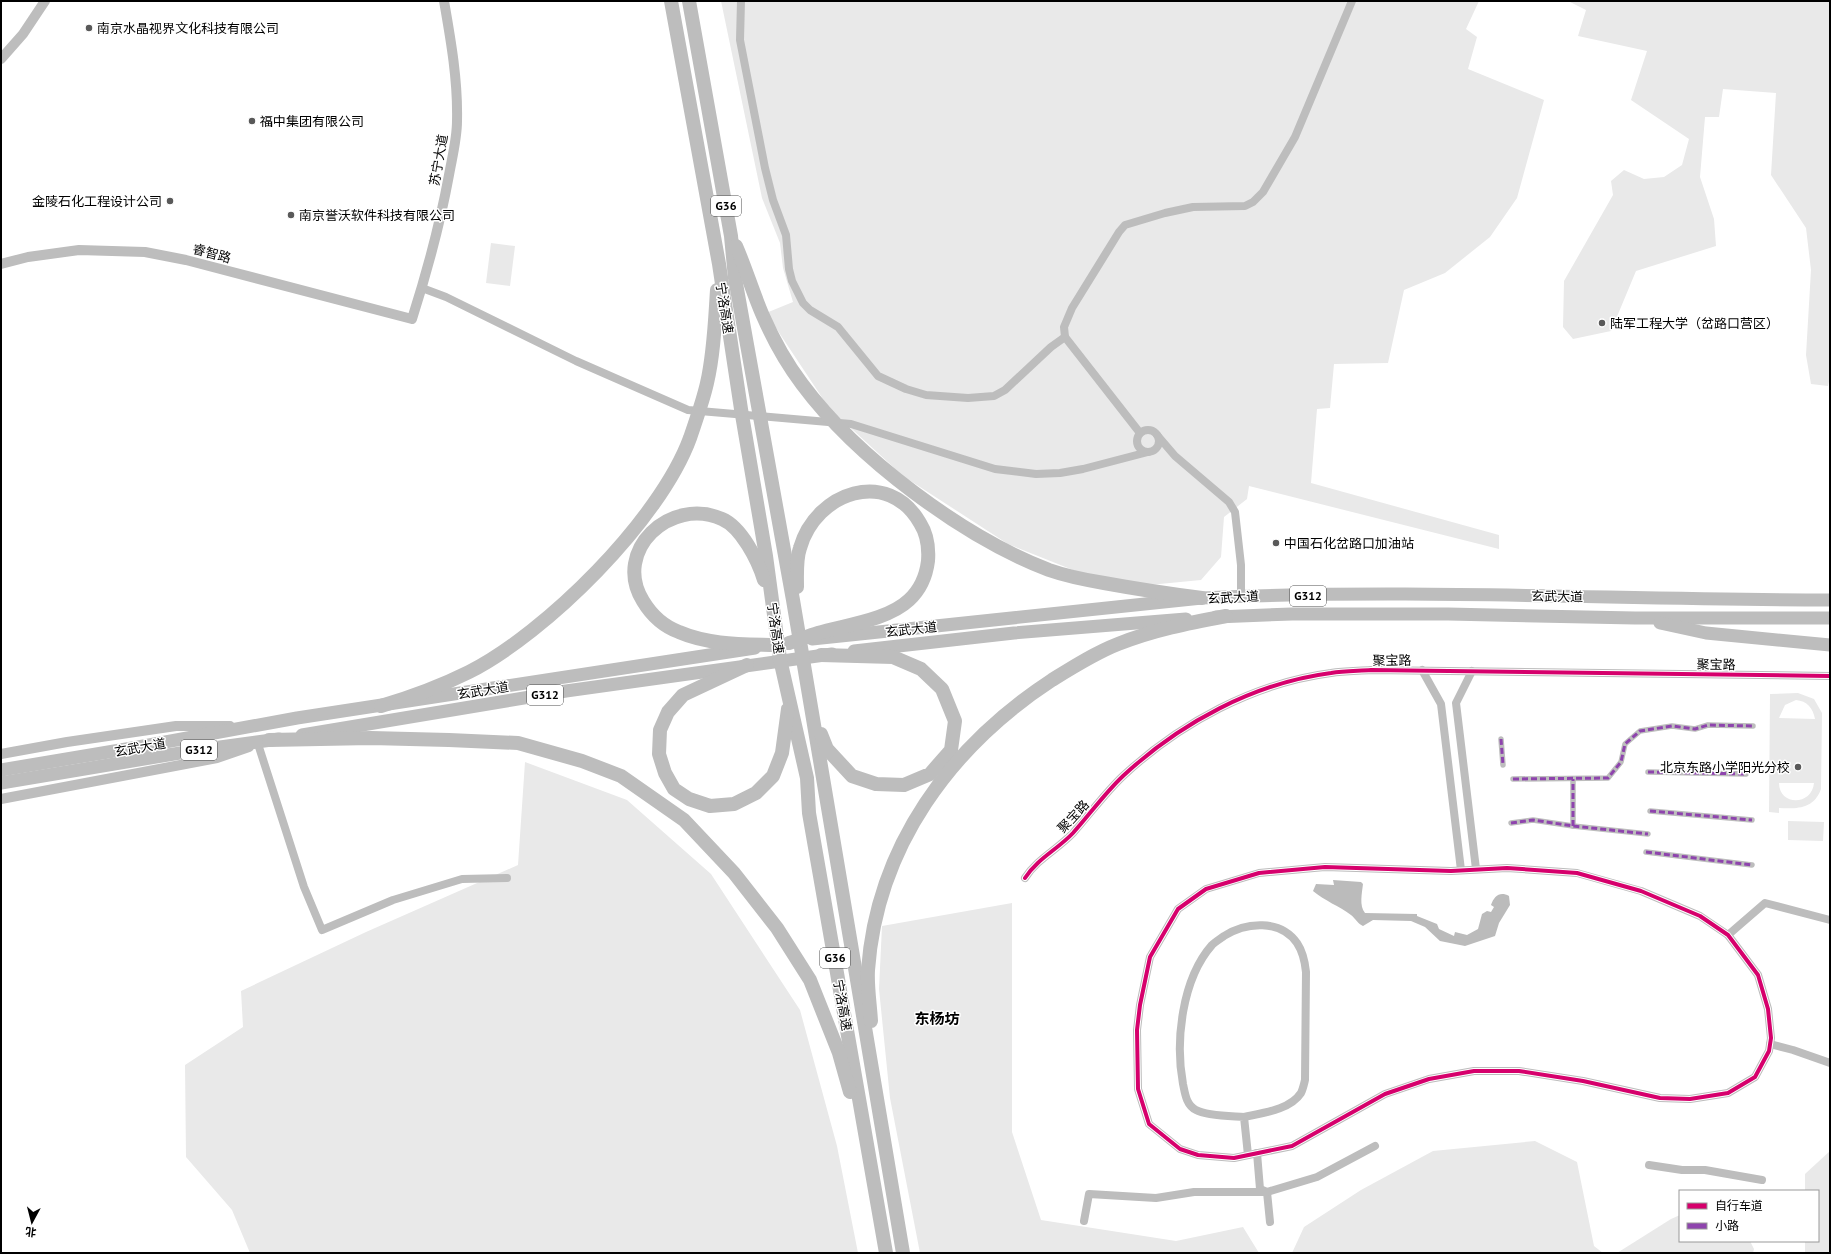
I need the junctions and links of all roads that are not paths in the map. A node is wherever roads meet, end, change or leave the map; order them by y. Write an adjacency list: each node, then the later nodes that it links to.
1 (45, 1): 7 (street)
2 (444, 1): 11 (street, 苏宁大道)
3 (671, 1): 10 (highway, 宁洛高速 / G36)
4 (689, 1): 8 (highway, 宁洛高速 / G36)
5 (741, 1): 13 (street)
6 (1352, 1): 13 (street)
7 (1, 59)
8 (731, 236): 20 (highway); 21 (highway, 宁洛高速 / G36)
9 (1, 264): 12 (street, 睿智路)
10 (719, 264): 23 (highway, 宁洛高速 / G36); 37 (highway)
11 (422, 288): 12 (street, 苏宁大道); 18 (street)
12 (412, 319)
13 (1065, 337): 15 (street)
14 (1157, 435): 15 (street); 16 (street); 17 (street)
15 (1138, 436): 16 (street); 18 (street)
16 (1149, 451): 17 (street); 18 (street)
17 (1174, 456): 19 (street)
18 (1128, 458)
19 (1241, 597): 20 (highway, 玄武大道 / G312); 22 (highway, 玄武大道 / G312)
20 (1202, 598): 27 (highway, 玄武大道 / G312)
21 (795, 600): 27 (highway); 35 (highway, 宁洛高速 / G36)
22 (1830, 600)
23 (772, 603): 28 (highway); 36 (highway, 宁洛高速 / G36)
24 (1226, 616): 25 (highway, 玄武大道 / G312); 30 (highway, 玄武大道 / G312); 66 (highway)
25 (1635, 618): 26 (highway, 玄武大道 / G312); 29 (highway)
26 (1830, 618)
27 (789, 643): 28 (highway, 玄武大道 / G312)
28 (775, 645): 37 (highway, 玄武大道 / G312)
29 (1829, 645)
30 (821, 655): 31 (highway, 玄武大道 / G312); 35 (highway)
31 (747, 665): 36 (highway); 41 (highway, 玄武大道 / G312)
32 (1422, 670): 33 (street, 聚宝路); 59 (street); 61 (street, 聚宝路)
33 (1472, 671): 34 (street, 聚宝路); 58 (street)
34 (1830, 676)
35 (809, 698): 66 (highway, 宁洛高速 / G36)
36 (789, 701): 74 (highway, 宁洛高速 / G36)
37 (381, 706): 38 (highway, 玄武大道 / G312)
38 (252, 726): 42 (street); 44 (highway, 玄武大道 / G312)
39 (1753, 726): 48 (street)
40 (1501, 738): 43 (street)
41 (264, 742): 49 (highway, 玄武大道 / G312); 50 (street); 60 (street); 74 (highway)
42 (1, 754)
43 (1503, 765)
44 (1, 770)
45 (1648, 772): 46 (street)
46 (1746, 774)
47 (1513, 779): 48 (street)
48 (1573, 779): 54 (street)
49 (1, 783)
50 (1, 799)
51 (1650, 811): 52 (street)
52 (1752, 820)
53 (1511, 823): 54 (street)
54 (1573, 826): 55 (street)
55 (1648, 834)
56 (1646, 852): 57 (street)
57 (1752, 865)
58 (1476, 869): 59 (street); 63 (street)
59 (1461, 870): 70 (street)
60 (507, 878)
61 (1025, 878)
62 (1830, 920): 63 (street)
63 (1728, 935): 64 (street)
64 (1770, 1044): 65 (street); 69 (street)
65 (1830, 1063)
66 (880, 1115): 78 (highway, 宁洛高速 / G36)
67 (1244, 1117): 67 (street); 70 (street)
68 (1374, 1146): 73 (street)
69 (1257, 1153): 70 (street); 73 (street)
70 (1248, 1155)
71 (1649, 1165): 72 (street)
72 (1762, 1180)
73 (1267, 1192): 75 (street); 76 (street)
74 (880, 1216): 77 (highway, 宁洛高速 / G36)
75 (1084, 1221)
76 (1270, 1222)
77 (886, 1253)
78 (903, 1253)

